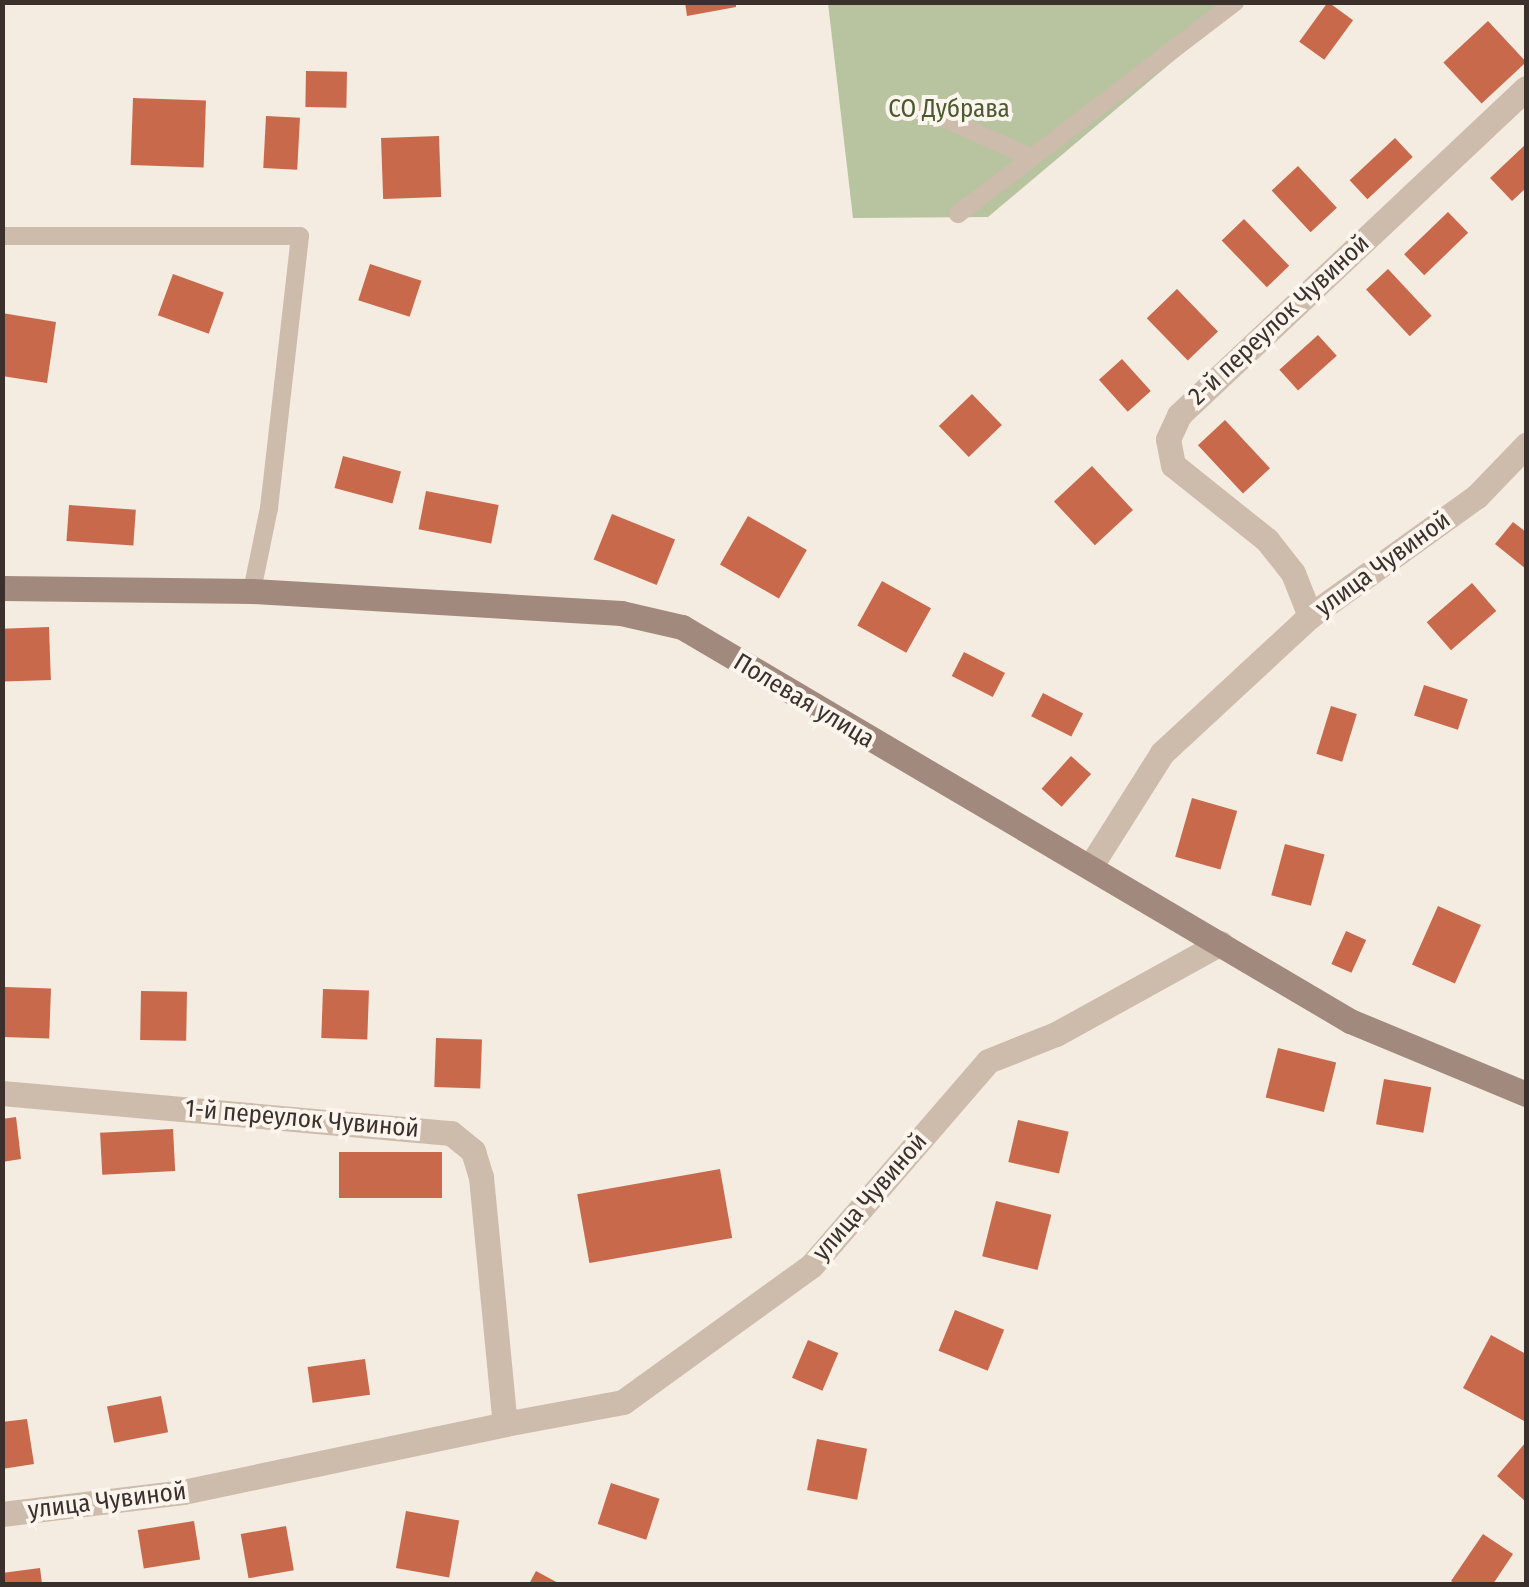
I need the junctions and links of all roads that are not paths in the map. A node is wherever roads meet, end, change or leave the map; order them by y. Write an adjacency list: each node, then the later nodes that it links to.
1 (1235, 2): 4 (lane)
2 (1526, 88): 10 (street, 2-й переулок Чувиной)
3 (926, 110): 4 (lane)
4 (1032, 158): 5 (lane)
5 (958, 214)
6 (2, 236): 9 (lane)
7 (1526, 445): 10 (street, улица Чувиной)
8 (2, 588): 9 (street, Полевая улица)
9 (252, 591): 11 (street, Полевая улица)
10 (1310, 616): 11 (street, улица Чувиной)
11 (1090, 867): 12 (street, Полевая улица)
12 (1221, 942): 14 (street, Полевая улица); 15 (street, улица Чувиной)
13 (2, 1093): 15 (street, 1-й переулок Чувиной)
14 (1526, 1094)
15 (505, 1424): 16 (street, улица Чувиной)
16 (2, 1514)

